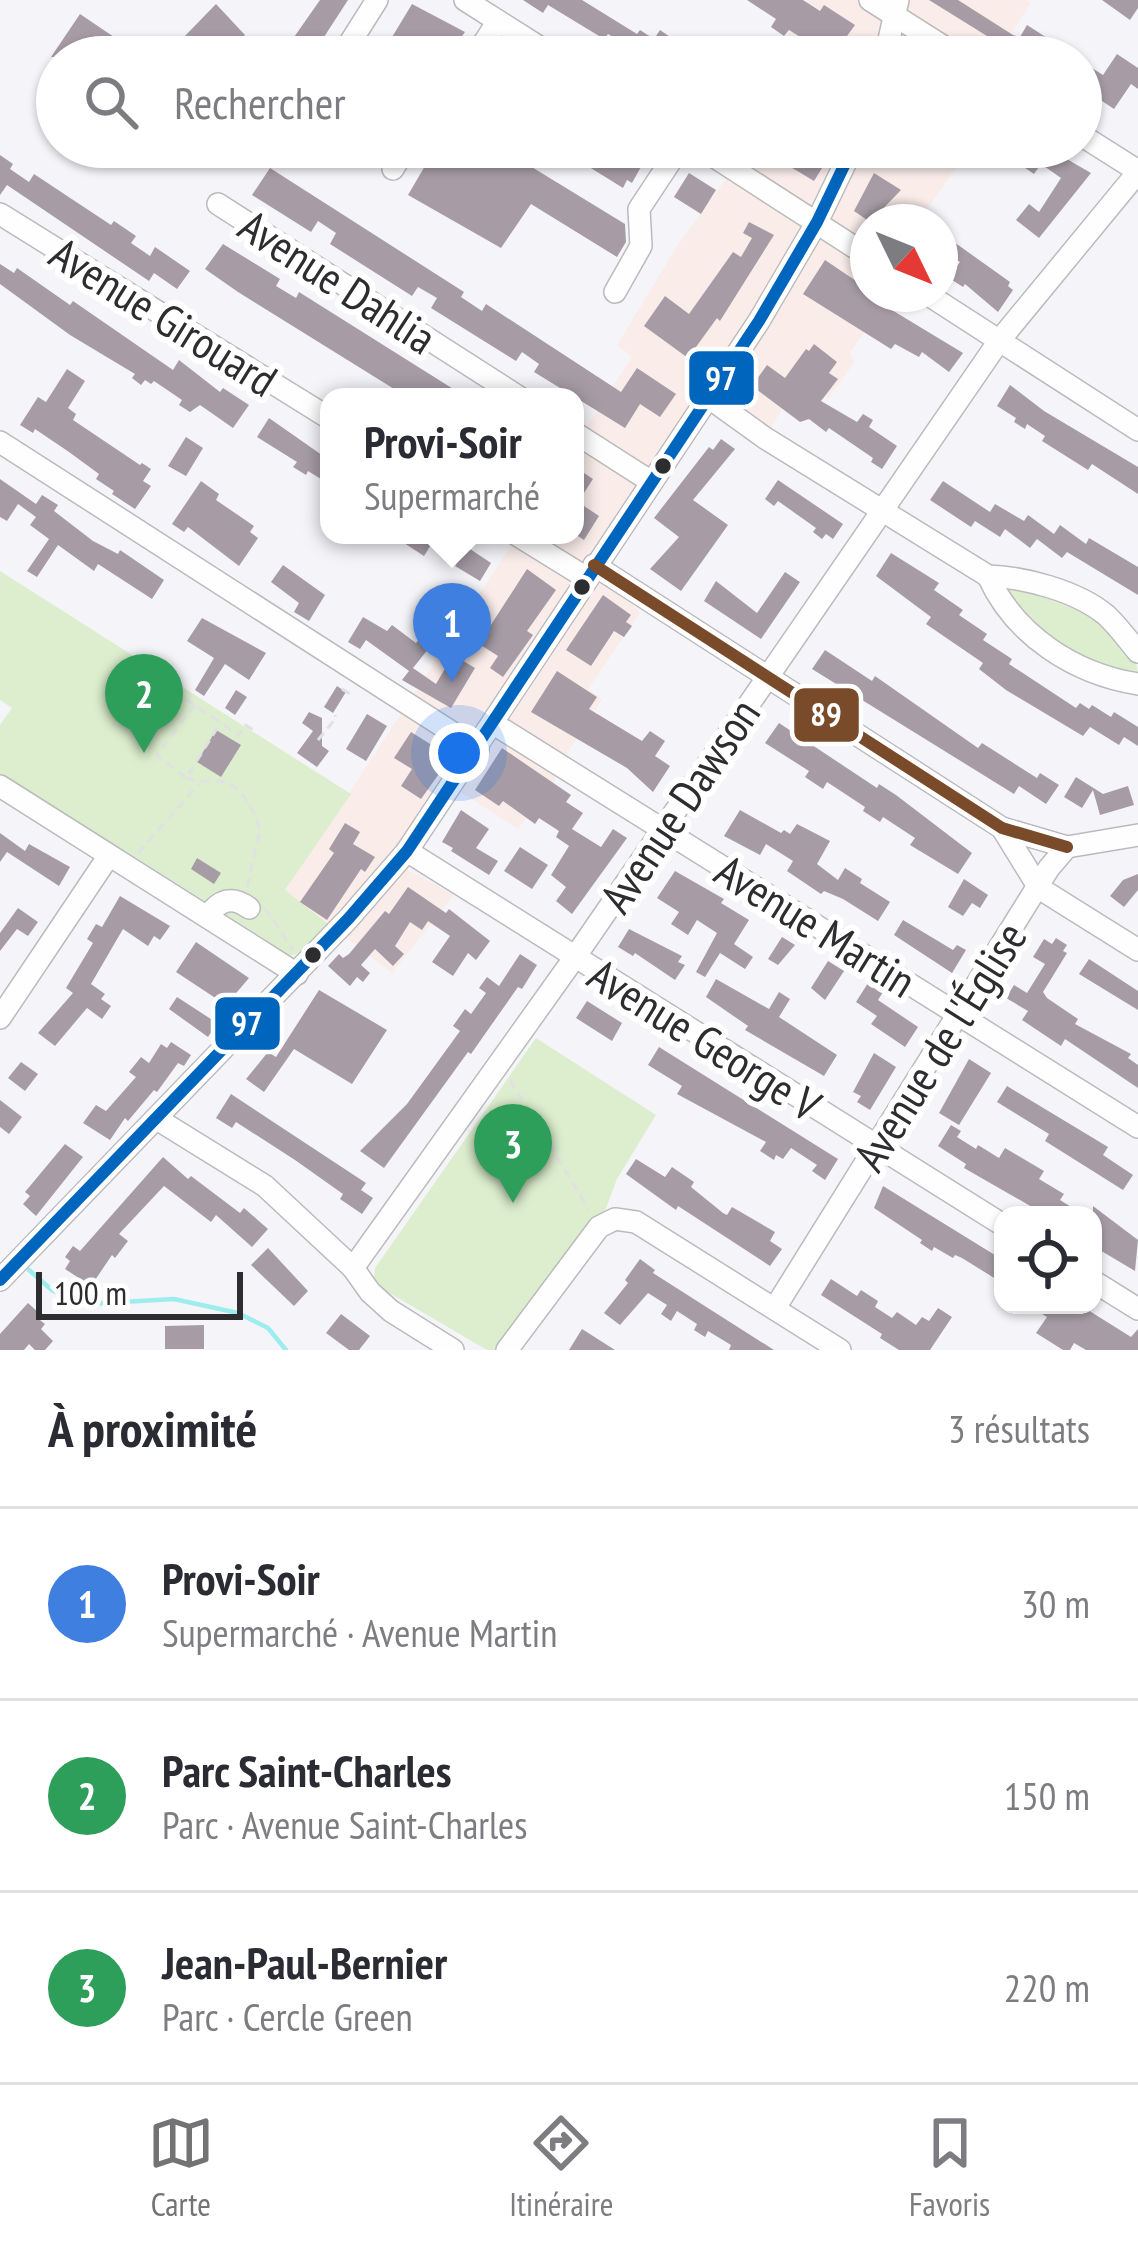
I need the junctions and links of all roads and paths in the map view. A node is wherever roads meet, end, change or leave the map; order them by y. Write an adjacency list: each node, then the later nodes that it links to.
1 (377, 0): 6 (street)
2 (465, 0): 5 (street)
3 (870, 0): 4 (street)
4 (897, 8): 9 (street)
5 (498, 21): 7 (street); 8 (street)
6 (354, 36)
7 (488, 36)
8 (522, 36)
9 (933, 36)
10 (1102, 149): 14 (street)
11 (666, 168): 19 (street)
12 (732, 168): 17 (street)
13 (843, 168): 17 (street)
14 (1138, 172): 21 (street, Avenue Dawson)
15 (218, 204): 22 (street, Avenue Dahlia)
16 (0, 214): 24 (street, Avenue Girouard)
17 (817, 222): 18 (street); 23 (street)
18 (850, 244)
19 (615, 292)
20 (954, 312): 21 (street)
21 (999, 341): 25 (street); 29 (street, Avenue Dawson)
22 (505, 388)
23 (708, 398): 28 (street); 29 (street)
24 (320, 412)
25 (1138, 430)
26 (584, 439): 28 (street)
27 (0, 442): 45 (street)
28 (650, 481): 31 (street)
29 (883, 511): 32 (street); 35 (street, Avenue Dawson)
30 (535, 544): 31 (street)
31 (590, 571): 35 (street); 42 (street)
32 (988, 576): 33 (street); 36 (street)
33 (1138, 652)
34 (145, 664): 39 (path)
35 (766, 678): 49 (street); 50 (street, Avenue Dawson)
36 (1138, 684)
37 (342, 689): 38 (path)
38 (350, 694)
39 (195, 705): 41 (path); 46 (path)
40 (335, 715): 44 (path)
41 (220, 722): 43 (path); 46 (path)
42 (494, 724): 45 (street); 50 (street, Avenue Martin)
43 (255, 731)
44 (318, 740)
45 (478, 749): 53 (street)
46 (185, 778): 47 (path)
47 (200, 783): 54 (path); 61 (path)
48 (0, 786): 55 (street)
49 (1001, 828): 52 (street); 56 (street)
50 (663, 829): 60 (street, Avenue Dawson); 62 (street, Avenue Martin)
51 (1138, 835): 52 (street)
52 (1067, 847): 56 (street, Avenue de l'Église)
53 (407, 851): 60 (street, Avenue George V); 61 (street)
54 (137, 854)
55 (108, 856): 58 (street); 63 (street)
56 (1039, 888): 59 (street); 62 (street, Avenue de l'Église)
57 (249, 908): 58 (street)
58 (207, 916): 61 (street)
59 (1138, 950)
60 (575, 957): 67 (street, Avenue George V); 70 (street, Avenue Dawson)
61 (296, 968): 65 (street)
62 (960, 1014): 66 (street, Avenue Martin); 67 (street, Avenue de l'Église)
63 (0, 1018)
64 (507, 1078): 69 (path)
65 (158, 1119): 70 (street); 71 (street)
66 (1138, 1127)
67 (875, 1146): 68 (street, Avenue George V); 73 (street, Avenue de l'Église)
68 (994, 1219)
69 (599, 1227): 73 (street); 76 (street)
70 (352, 1268): 75 (street)
71 (0, 1280)
72 (1102, 1287): 74 (street)
73 (775, 1308): 77 (street)
74 (1138, 1309)
75 (453, 1350)
76 (507, 1350)
77 (840, 1350)

